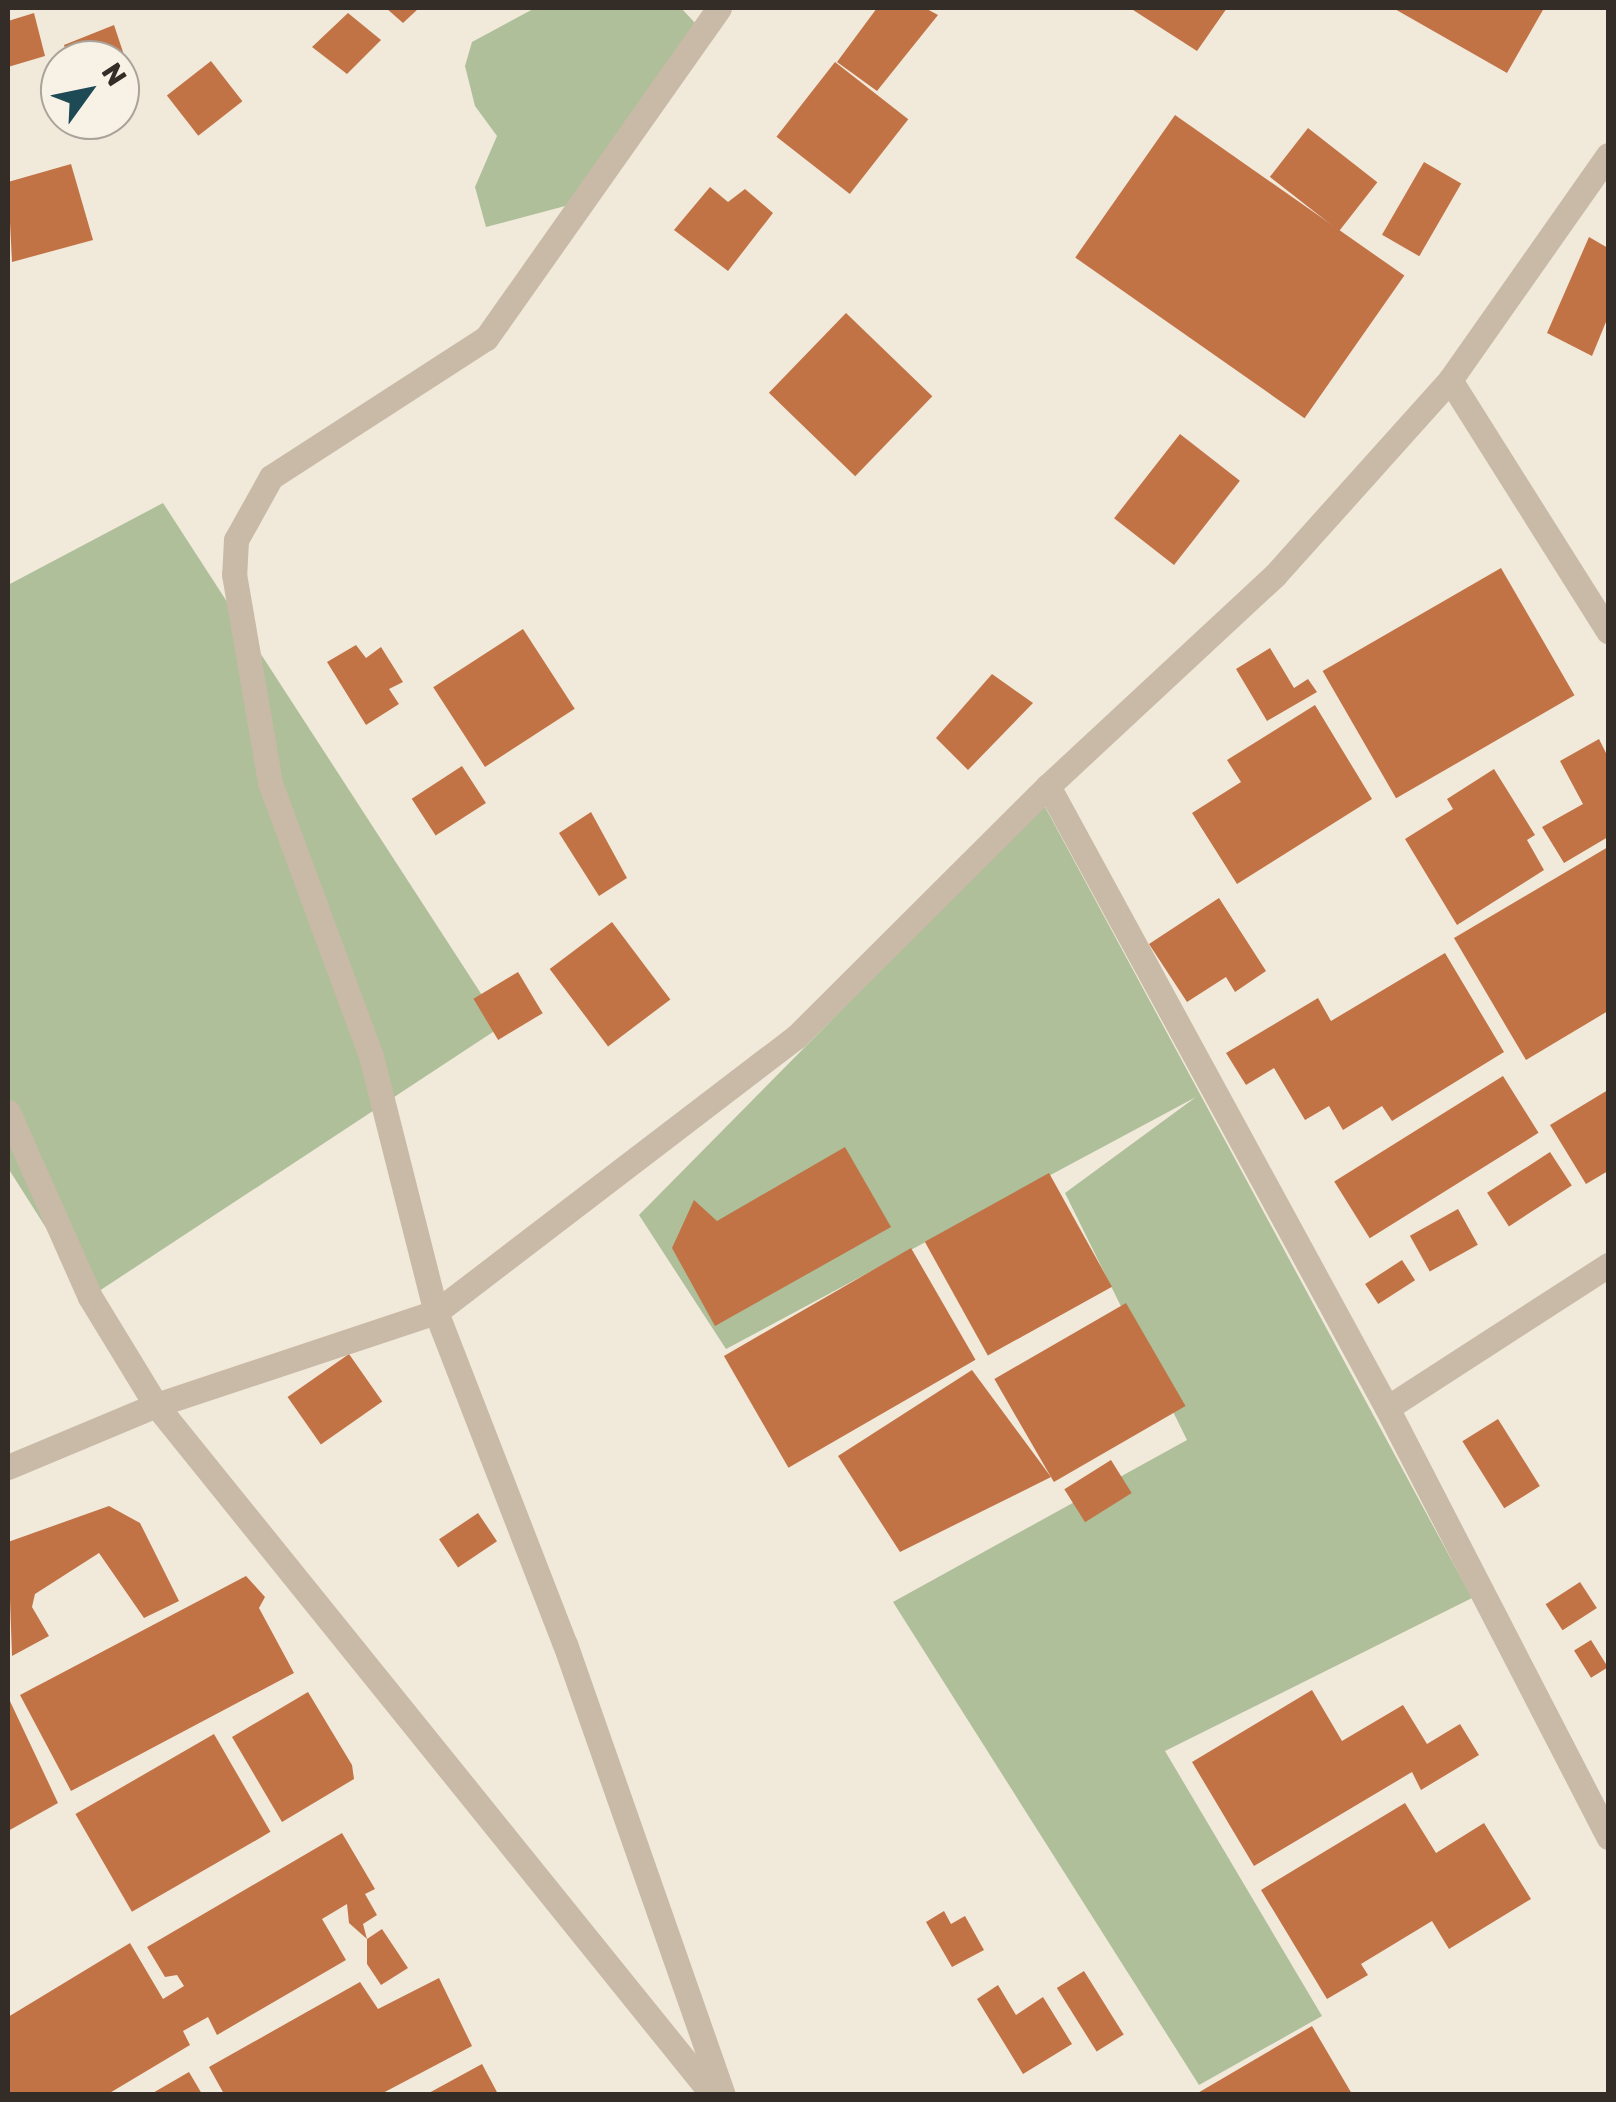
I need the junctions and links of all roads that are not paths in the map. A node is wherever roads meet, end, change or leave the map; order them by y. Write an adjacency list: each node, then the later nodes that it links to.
1 (719, 8): 8 (street)
2 (1608, 156): 3 (street)
3 (1450, 380): 4 (street); 5 (street)
4 (1608, 631)
5 (1048, 786): 8 (street); 10 (street)
6 (8, 1112): 9 (street)
7 (1608, 1265): 10 (street)
8 (436, 1312): 9 (street); 14 (street)
9 (156, 1405): 11 (street); 13 (street)
10 (1387, 1408): 12 (street)
11 (8, 1467)
12 (1608, 1836)
13 (712, 2094)
14 (723, 2094)

